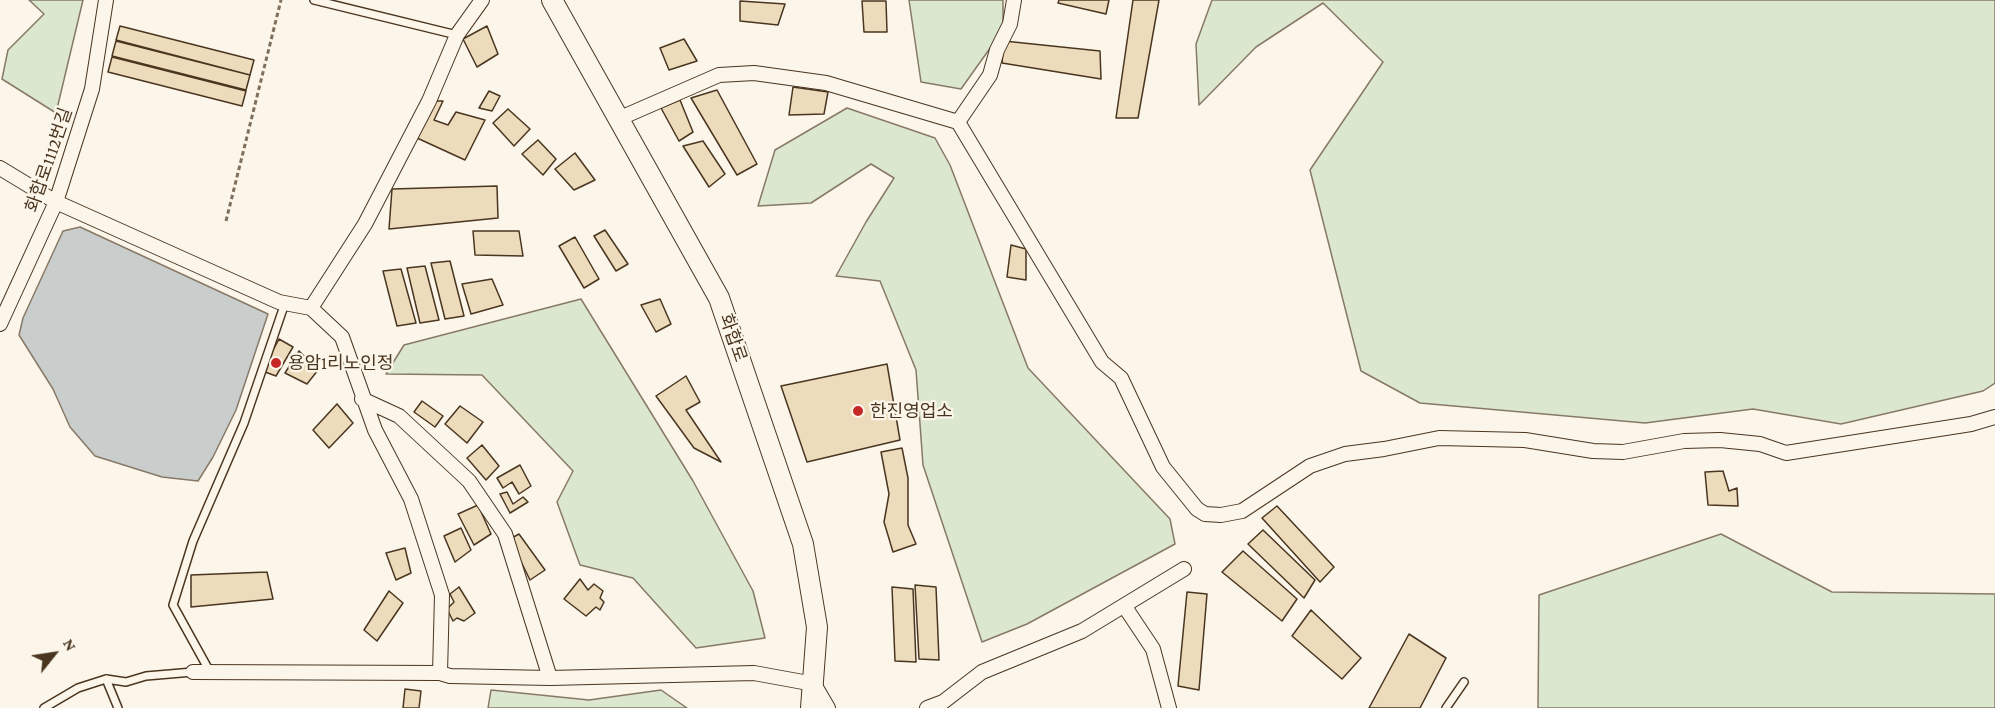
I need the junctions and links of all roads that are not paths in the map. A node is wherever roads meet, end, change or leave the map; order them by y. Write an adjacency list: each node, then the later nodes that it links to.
1 (106, 0): 10 (street, 화합로1112번길)
2 (314, 0): 6 (lane)
3 (482, 0): 6 (street)
4 (552, 0): 7 (main road, 화합로)
5 (1014, 0): 8 (street)
6 (457, 35): 12 (street)
7 (618, 119): 8 (street); 24 (main road, 화합로)
8 (958, 122): 15 (street)
9 (0, 168): 10 (street)
10 (56, 202): 11 (street); 13 (street, 화합로1112번길)
11 (285, 303): 12 (street); 19 (lane)
12 (310, 308): 14 (street)
13 (0, 324)
14 (362, 399): 20 (street); 21 (street)
15 (1995, 417)
16 (1184, 569): 17 (street)
17 (1125, 607): 29 (street); 30 (street)
18 (193, 672): 19 (street); 22 (lane)
19 (210, 672): 20 (street)
20 (440, 673): 21 (street)
21 (550, 678): 24 (street)
22 (106, 679): 25 (lane); 26 (lane)
23 (1464, 682): 31 (lane)
24 (814, 684): 27 (main road, 화합로); 28 (street)
25 (44, 708)
26 (118, 708)
27 (811, 708)
28 (828, 708)
29 (927, 708)
30 (1169, 708)
31 (1446, 708)

